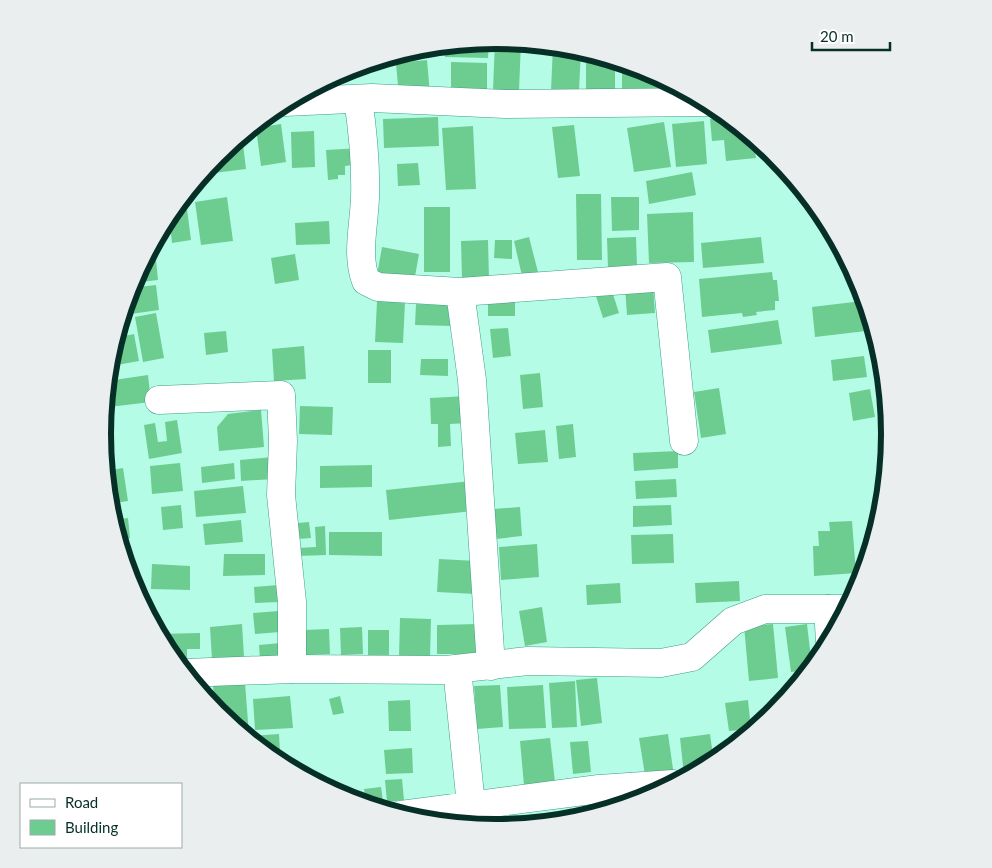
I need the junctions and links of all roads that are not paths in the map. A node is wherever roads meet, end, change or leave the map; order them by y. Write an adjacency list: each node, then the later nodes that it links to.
1 (358, 99): 2 (street); 3 (street); 4 (street)
2 (301, 101)
3 (692, 102)
4 (460, 292): 6 (street); 8 (street)
5 (159, 400): 9 (street)
6 (684, 441)
7 (838, 609): 8 (street)
8 (491, 666): 10 (street)
9 (292, 668): 10 (street); 11 (street)
10 (457, 669): 13 (street)
11 (193, 673)
12 (654, 785): 13 (street)
13 (471, 805): 14 (street)
14 (421, 812)

